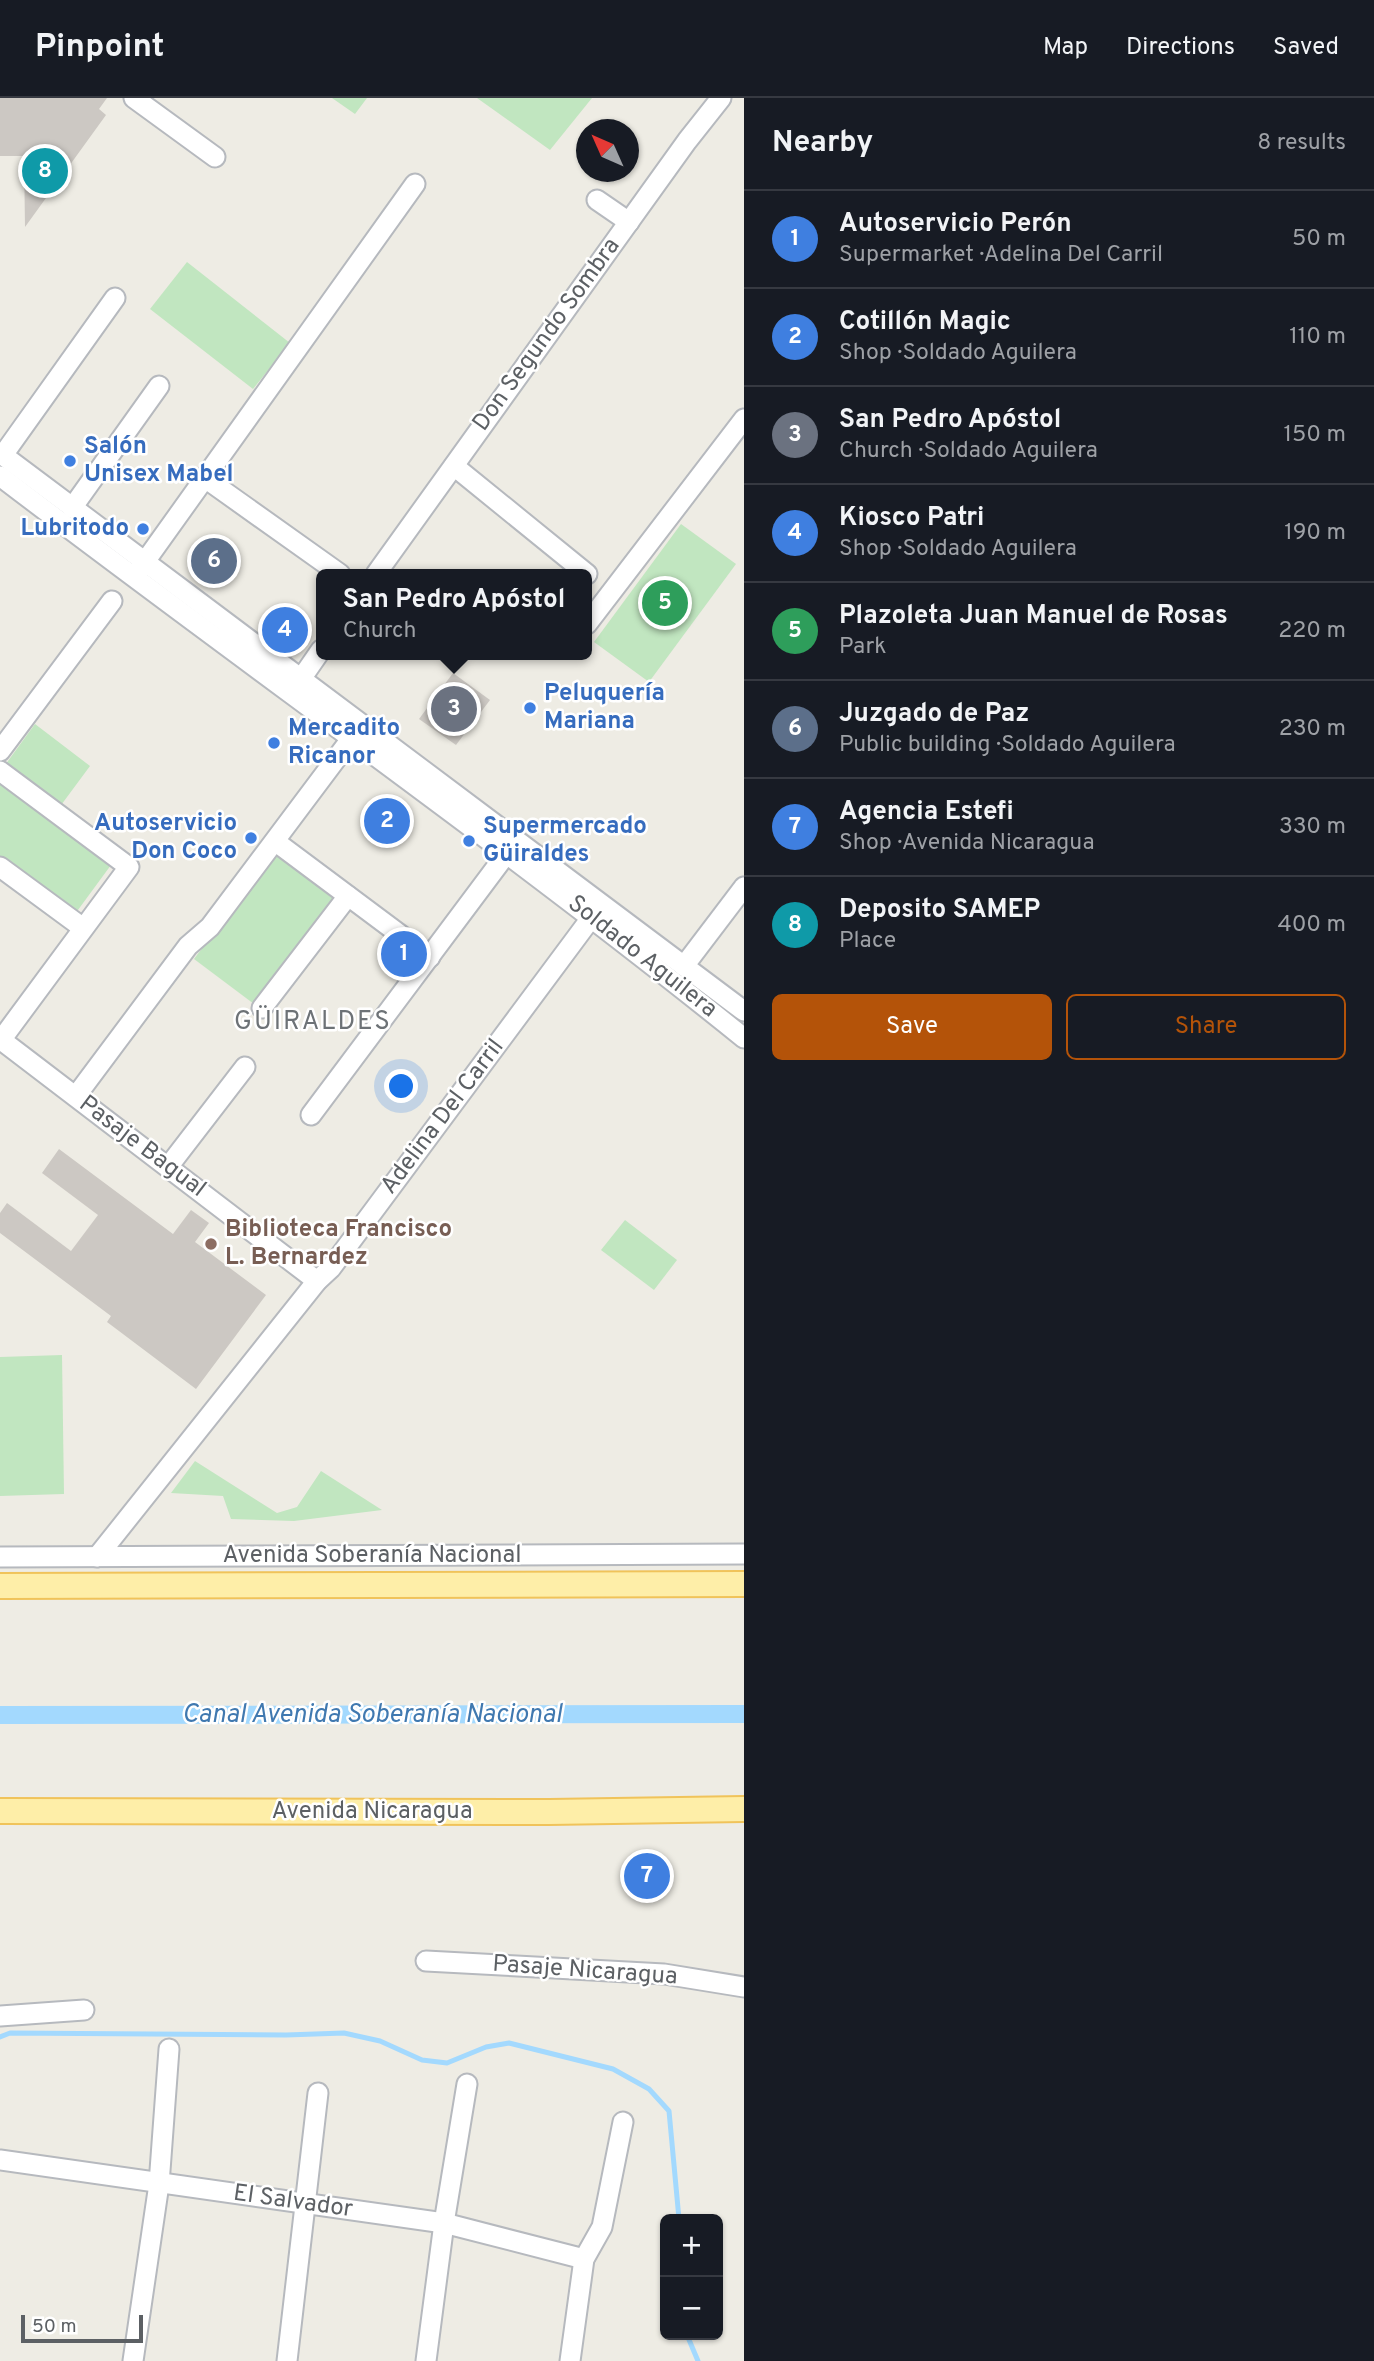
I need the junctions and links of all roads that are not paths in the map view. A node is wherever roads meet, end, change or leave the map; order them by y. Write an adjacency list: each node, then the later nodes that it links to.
1 (134, 98): 3 (street)
2 (721, 98): 6 (street, Don Segundo Sombra)
3 (215, 157)
4 (415, 184): 13 (street)
5 (597, 200): 6 (street)
6 (629, 222): 11 (street, Don Segundo Sombra)
7 (115, 298): 10 (street)
8 (159, 386): 14 (street)
9 (744, 419): 20 (street)
10 (1, 454): 14 (street, Soldado Aguilera)
11 (454, 467): 17 (street, Don Segundo Sombra); 18 (street)
12 (0, 476): 15 (street, Soldado Aguilera)
13 (205, 478): 15 (street); 16 (street)
14 (72, 508): 15 (street, Soldado Aguilera)
15 (140, 569): 24 (street, Soldado Aguilera)
16 (333, 569)
17 (380, 569)
18 (581, 569)
19 (592, 578): 20 (street)
20 (611, 594): 22 (street)
21 (112, 601): 26 (street)
22 (592, 618)
23 (316, 657): 24 (street)
24 (296, 686): 25 (street, Soldado Aguilera); 28 (street, Soldado Aguilera)
25 (351, 739): 28 (street, Soldado Aguilera); 29 (street)
26 (0, 751)
27 (0, 771): 35 (street)
28 (458, 806): 30 (street, Soldado Aguilera); 34 (street, Soldado Aguilera)
29 (276, 842): 33 (street); 43 (street)
30 (507, 853): 34 (street, Soldado Aguilera); 36 (street)
31 (0, 867): 35 (street)
32 (744, 887): 37 (street)
33 (348, 896): 36 (street); 38 (street)
34 (596, 911): 37 (street, Soldado Aguilera); 40 (street, Soldado Aguilera); 46 (street, Adelina Del Carril)
35 (83, 928): 41 (street)
36 (430, 957): 44 (street)
37 (684, 966): 39 (street, Soldado Aguilera)
38 (262, 1008)
39 (744, 1011)
40 (744, 1038)
41 (1, 1039): 43 (street, Pasaje Bagual)
42 (245, 1067): 45 (street)
43 (76, 1096): 45 (street, Pasaje Bagual)
44 (311, 1115)
45 (168, 1167): 46 (street, Pasaje Bagual)
46 (317, 1280): 49 (street, Adelina Del Carril)
47 (744, 1554): 49 (street, Avenida Soberanía Nacional)
48 (0, 1557): 49 (street, Avenida Soberanía Nacional)
49 (97, 1557)
50 (744, 1584): 51 (main road, Avenida Soberanía Nacional)
51 (0, 1586)
52 (744, 1809): 53 (main road, Avenida Nicaragua)
53 (0, 1811)
54 (426, 1961): 55 (street, Pasaje Nicaragua)
55 (744, 1987)
56 (84, 2010): 57 (street)
57 (0, 2016)
58 (169, 2049): 63 (street)
59 (467, 2084): 65 (street)
60 (318, 2093): 64 (street)
61 (622, 2122): 66 (street)
62 (0, 2160): 63 (street, El Salvador)
63 (159, 2184): 64 (street, El Salvador); 67 (street)
64 (306, 2203): 65 (street, El Salvador); 68 (street)
65 (444, 2223): 66 (street, El Salvador); 69 (street)
66 (584, 2259): 70 (street)
67 (133, 2361)
68 (287, 2361)
69 (425, 2361)
70 (570, 2361)

